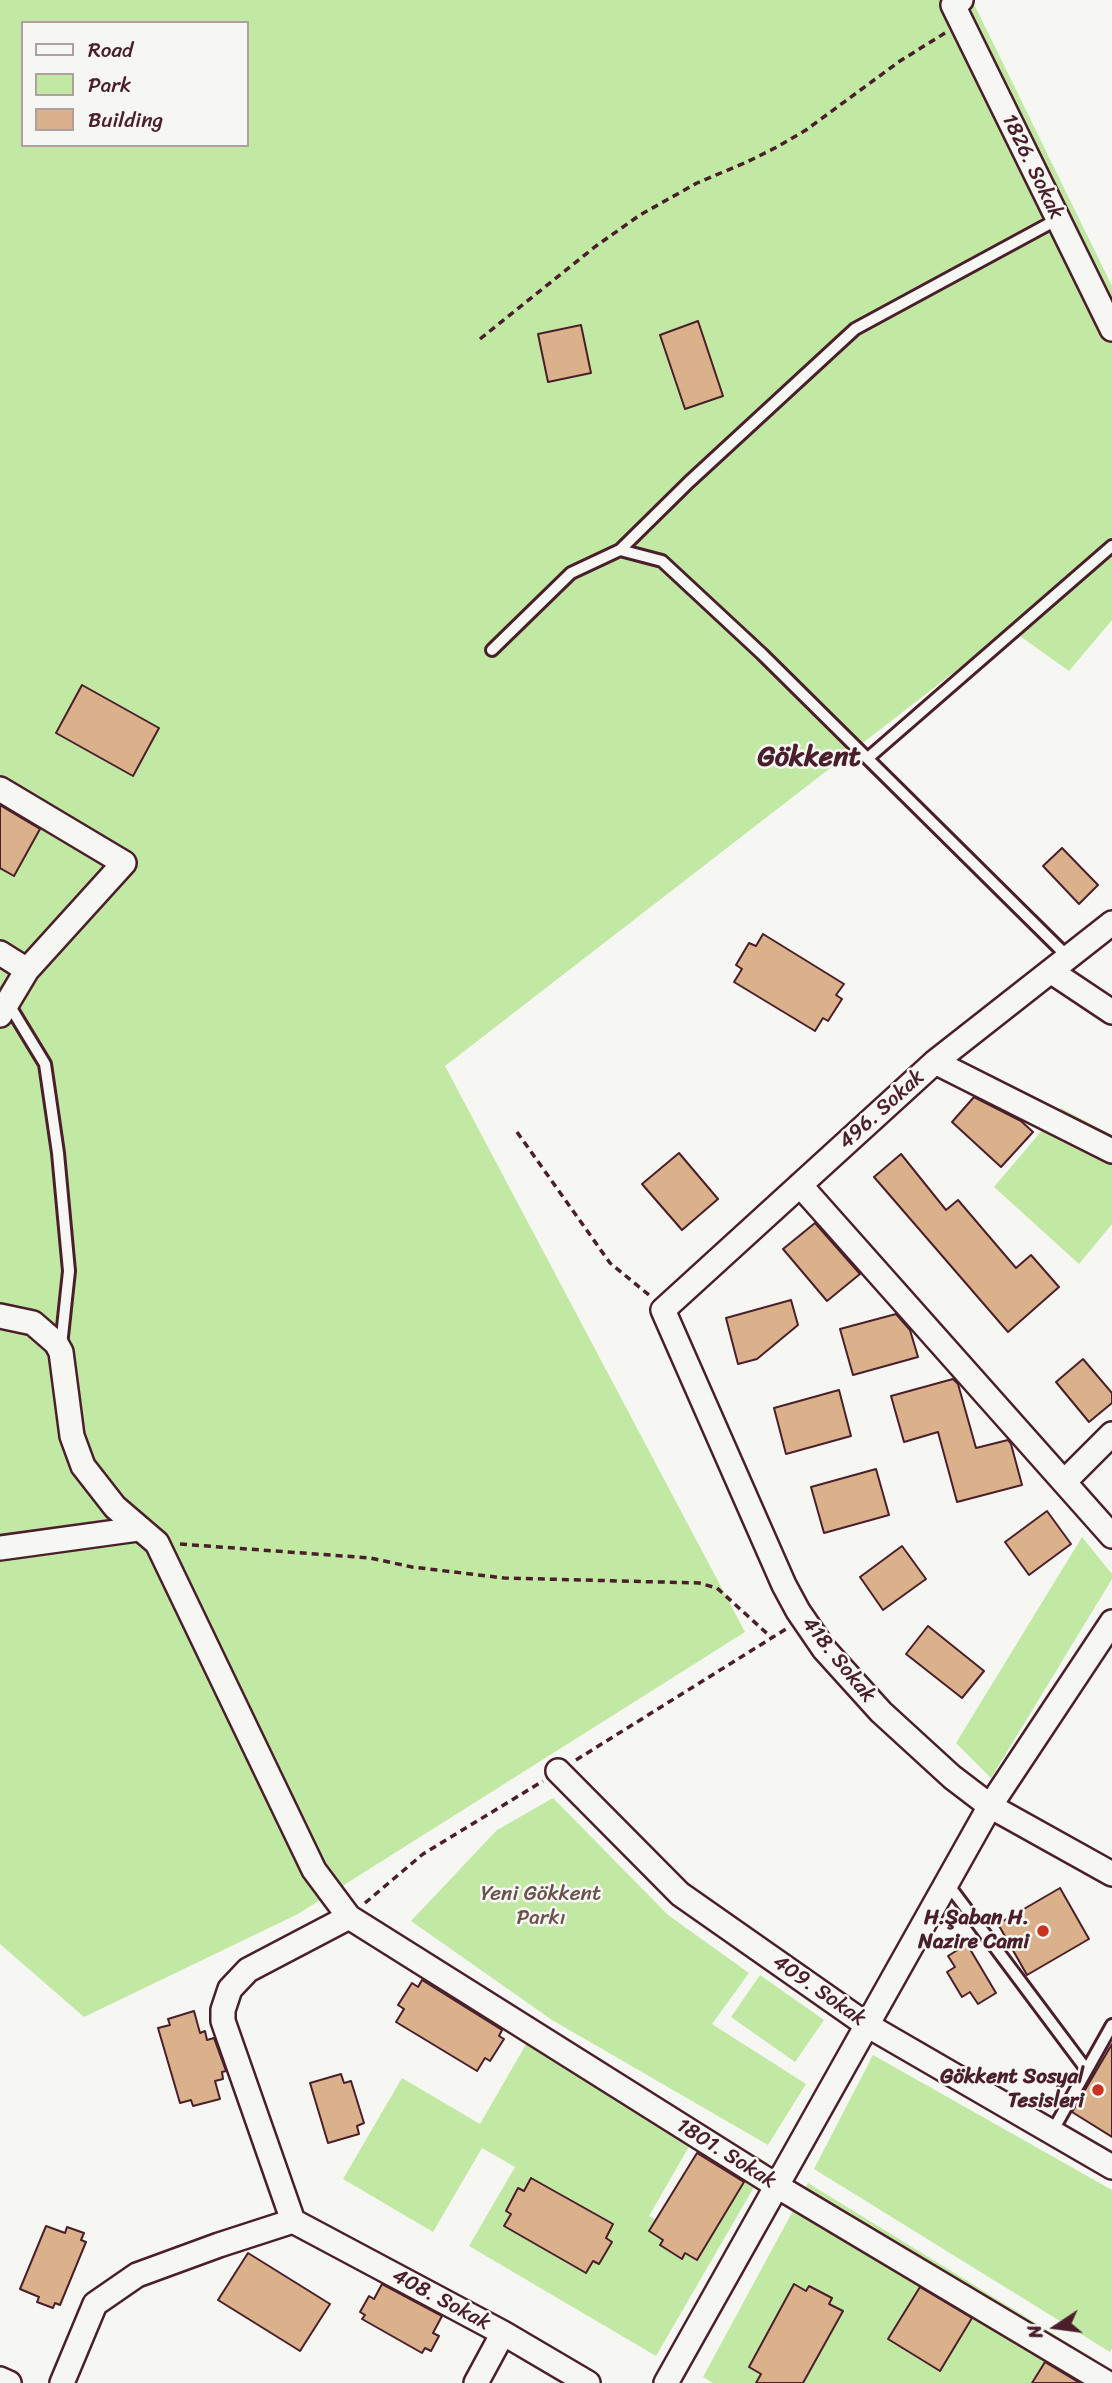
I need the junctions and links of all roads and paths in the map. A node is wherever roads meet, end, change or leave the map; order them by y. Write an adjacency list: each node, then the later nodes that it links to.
1 (959, 10): 2 (street, 1826. Sokak); 4 (path)
2 (1058, 219): 3 (street, 1826. Sokak); 6 (lane)
3 (1112, 329)
4 (480, 339)
5 (1112, 546): 8 (lane)
6 (620, 550): 7 (lane); 8 (lane)
7 (492, 650)
8 (868, 758): 12 (lane)
9 (0, 789): 13 (street)
10 (1112, 923): 12 (street, 496. Sokak)
11 (0, 953): 13 (street)
12 (1060, 965): 15 (street); 16 (street, 496. Sokak)
13 (27, 970): 14 (street)
14 (4, 1009): 22 (lane)
15 (1112, 1012)
16 (936, 1062): 18 (street); 19 (street, 496. Sokak)
17 (517, 1132): 20 (path)
18 (1112, 1151)
19 (800, 1185): 20 (street, 496. Sokak); 24 (street)
20 (663, 1310): 32 (street, 418. Sokak)
21 (0, 1316): 22 (street)
22 (61, 1352): 25 (street)
23 (1112, 1434): 24 (street)
24 (1065, 1481): 26 (street)
25 (138, 1529): 27 (street); 28 (street)
26 (1112, 1536)
27 (157, 1543): 30 (path); 35 (street)
28 (0, 1548)
29 (1112, 1622): 32 (street)
30 (772, 1638)
31 (558, 1772): 36 (street, 409. Sokak)
32 (990, 1806): 33 (street, 418. Sokak); 34 (street)
33 (1112, 1874)
34 (947, 1883): 36 (street); 38 (lane)
35 (349, 1917): 41 (street, 1801. Sokak); 42 (street)
36 (867, 2025): 39 (street, 409. Sokak); 41 (street)
37 (1112, 2025): 38 (lane)
38 (1086, 2069): 39 (lane)
39 (1052, 2132): 40 (street, 409. Sokak)
40 (1112, 2167)
41 (777, 2186): 49 (street); 50 (street, 1801. Sokak)
42 (293, 2221): 43 (street, 408. Sokak); 46 (street)
43 (503, 2333): 47 (street); 48 (street, 408. Sokak)
44 (0, 2379): 45 (street)
45 (9, 2383)
46 (62, 2383)
47 (476, 2383)
48 (589, 2383)
49 (666, 2383)
50 (1107, 2383)

